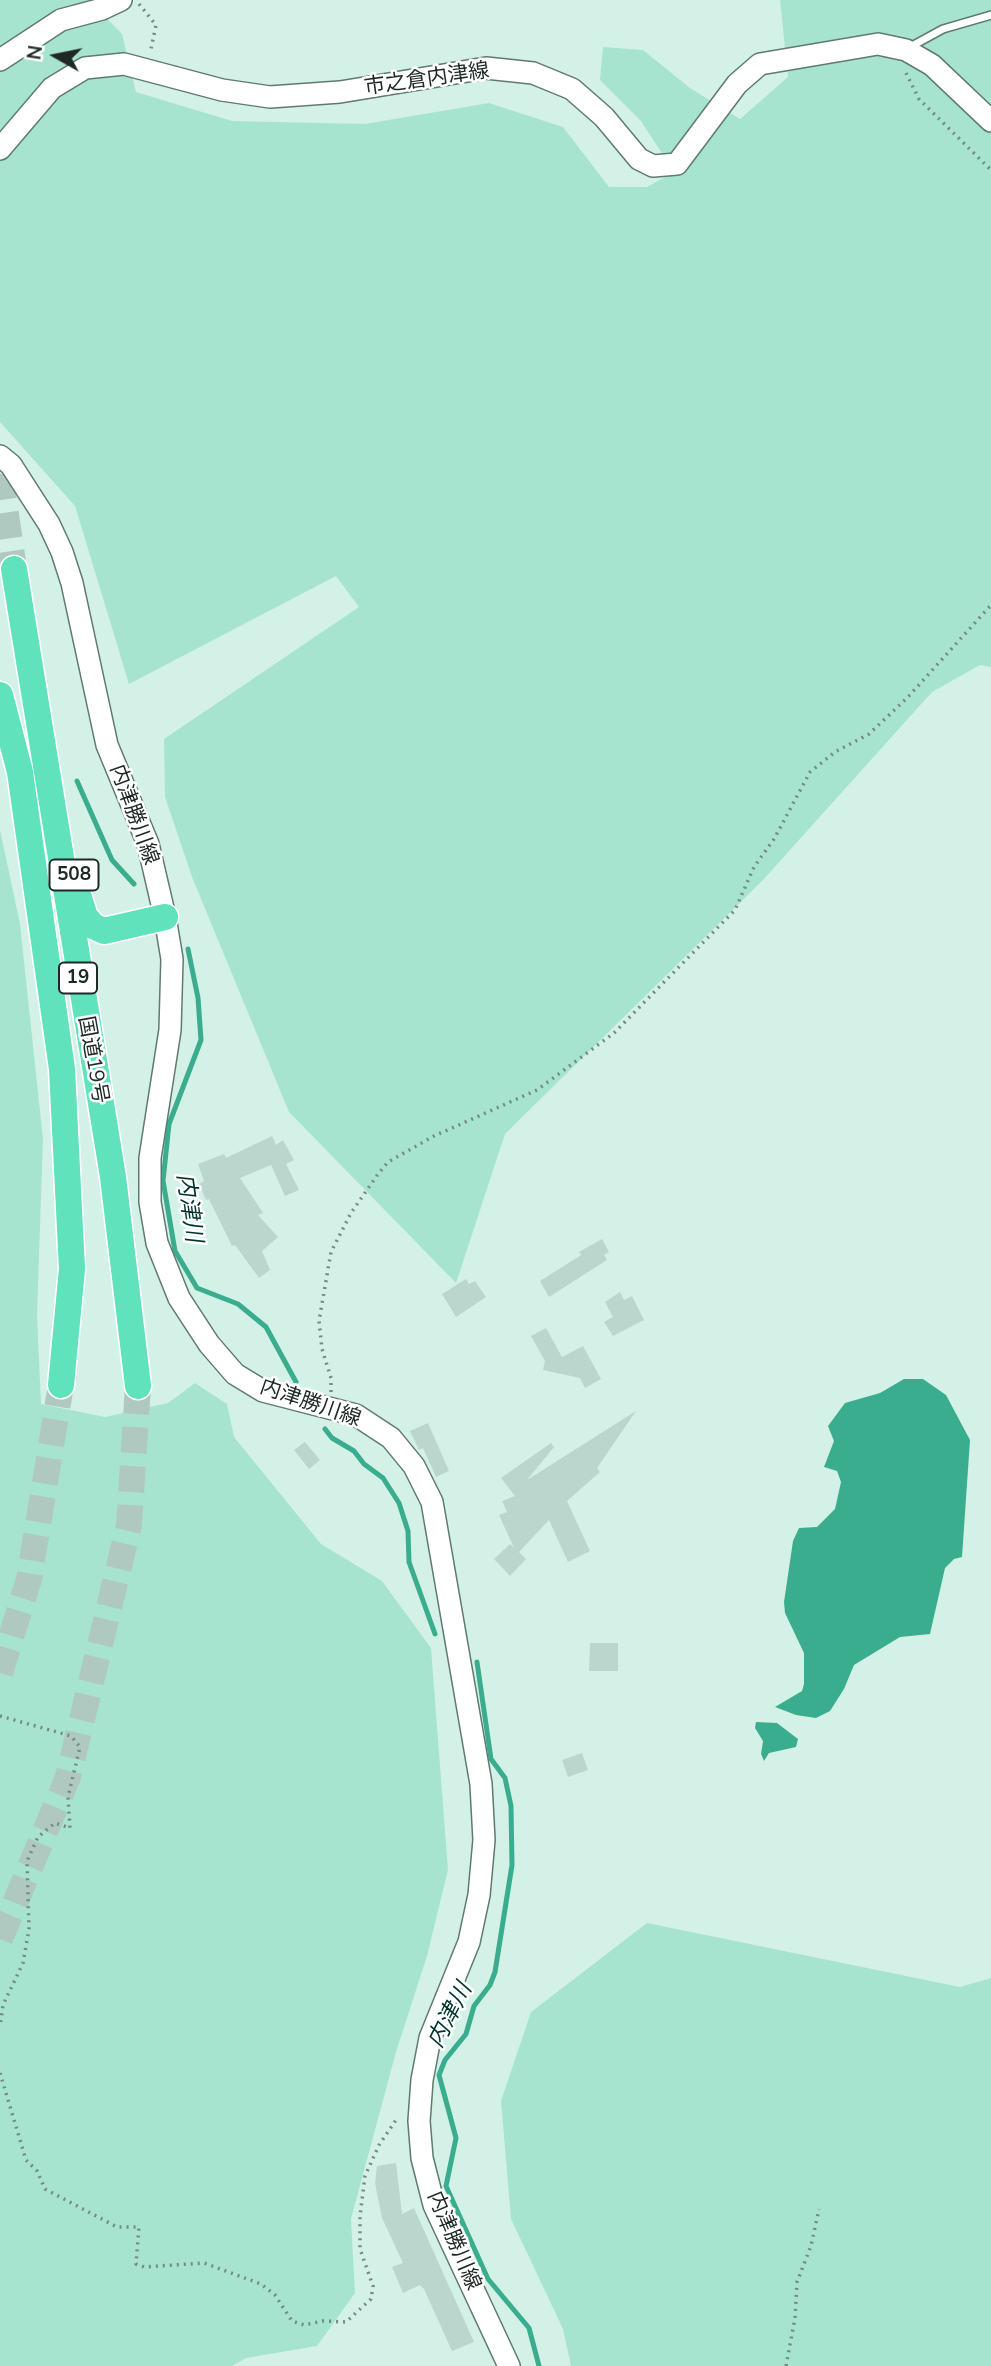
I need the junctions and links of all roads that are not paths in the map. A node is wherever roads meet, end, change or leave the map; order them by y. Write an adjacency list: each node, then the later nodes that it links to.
1 (121, 0): 4 (main road)
2 (991, 15): 3 (lane)
3 (906, 50): 5 (main road, 市之倉内津線); 6 (main road, 市之倉内津線)
4 (0, 60)
5 (991, 121)
6 (0, 149)
7 (0, 456): 11 (main road, 内津勝川線)
8 (14, 569): 10 (highway, 国道19号 / 19)
9 (0, 695): 14 (highway, 国道19号 / 19)
10 (53, 814): 12 (highway, 508); 13 (highway, 国道19号 / 19)
11 (165, 917): 12 (highway); 16 (main road, 内津勝川線)
12 (104, 931): 13 (highway)
13 (88, 1041): 15 (highway, 国道19号 / 19)
14 (61, 1385)
15 (138, 1386)
16 (509, 2366)

